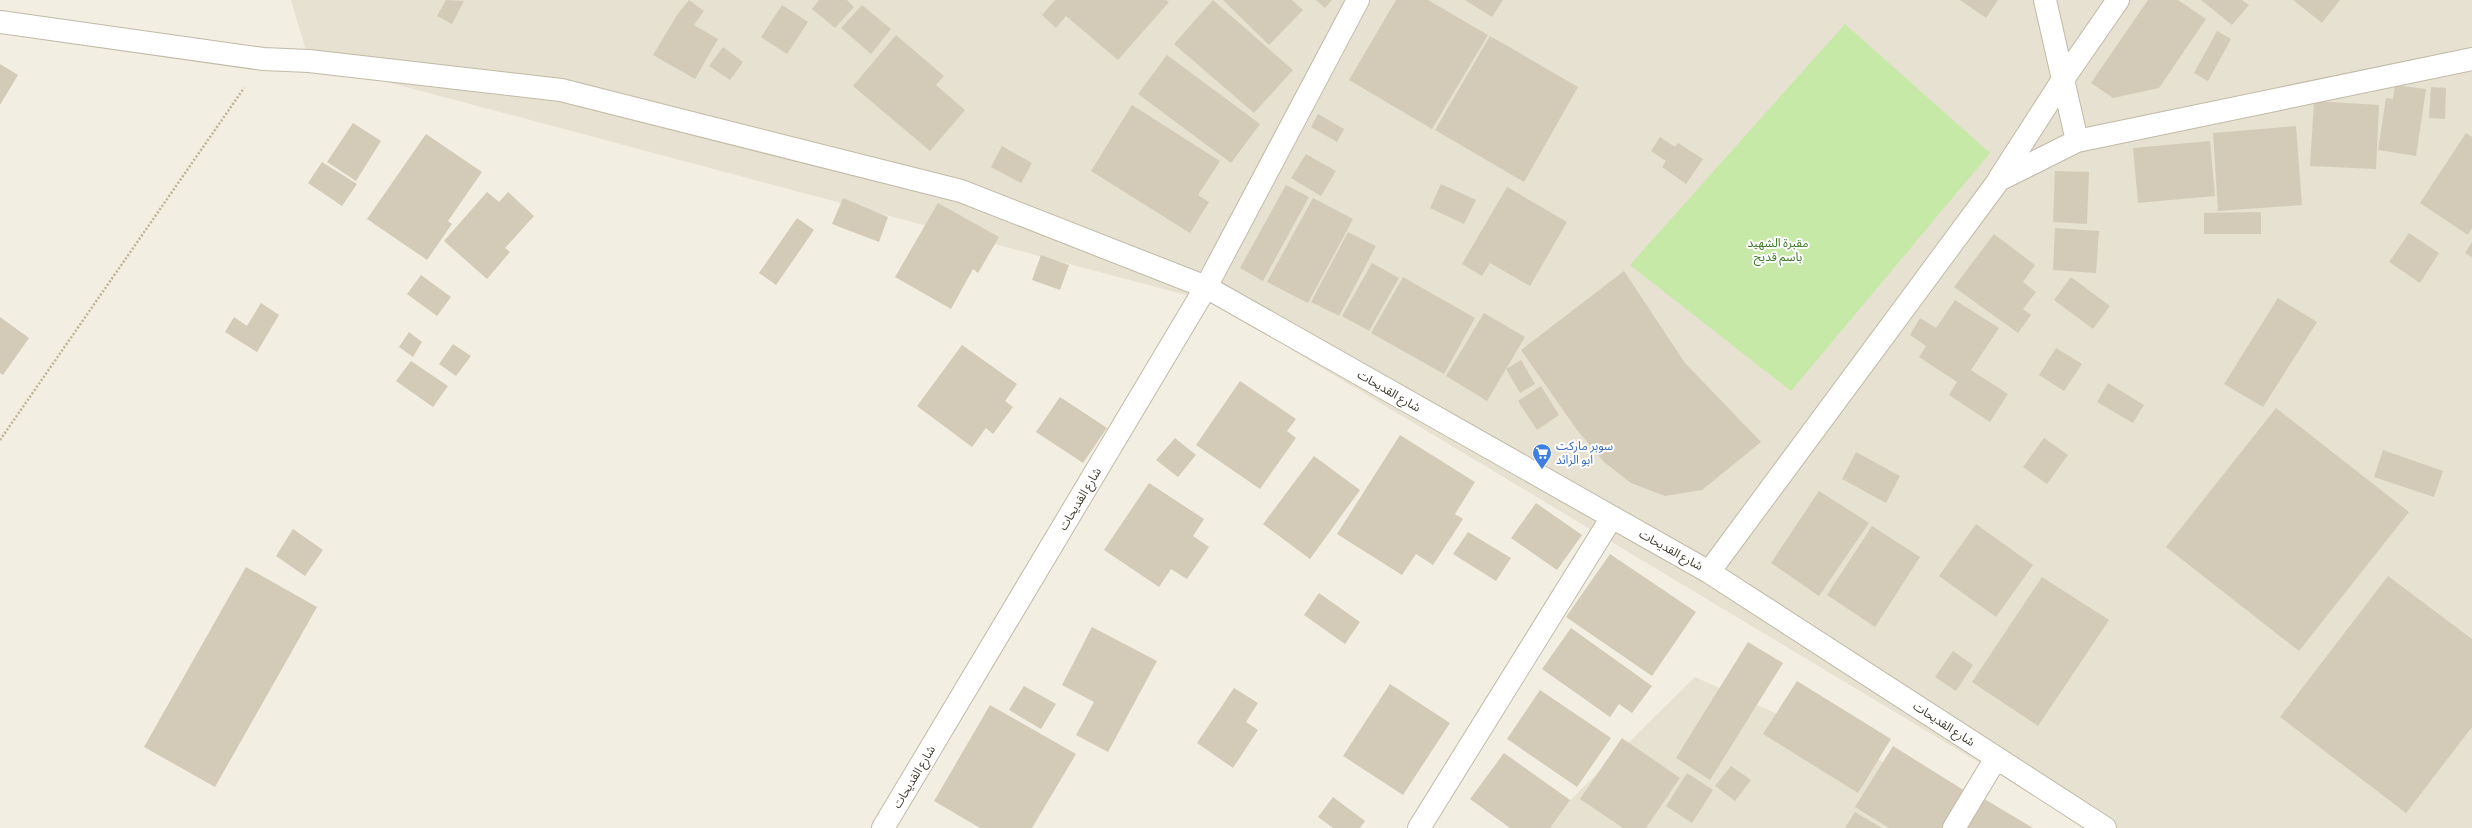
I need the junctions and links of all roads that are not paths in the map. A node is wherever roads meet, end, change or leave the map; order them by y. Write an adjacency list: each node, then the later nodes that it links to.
1 (1358, 0): 9 (street)
2 (2045, 0): 6 (street)
3 (2118, 0): 6 (street)
4 (0, 22): 9 (street)
5 (2472, 59): 7 (street)
6 (2064, 78): 7 (street); 8 (street)
7 (2077, 141): 8 (street)
8 (1999, 180): 11 (street)
9 (1206, 287): 10 (street, شارع القديحات); 13 (street, شارع القديحات)
10 (1612, 517): 11 (street, شارع القديحات); 14 (street)
11 (1709, 572): 12 (street, شارع القديحات)
12 (1996, 758): 15 (street); 16 (street, شارع القديحات)
13 (883, 828)
14 (1419, 828)
15 (1954, 828)
16 (2105, 828)

